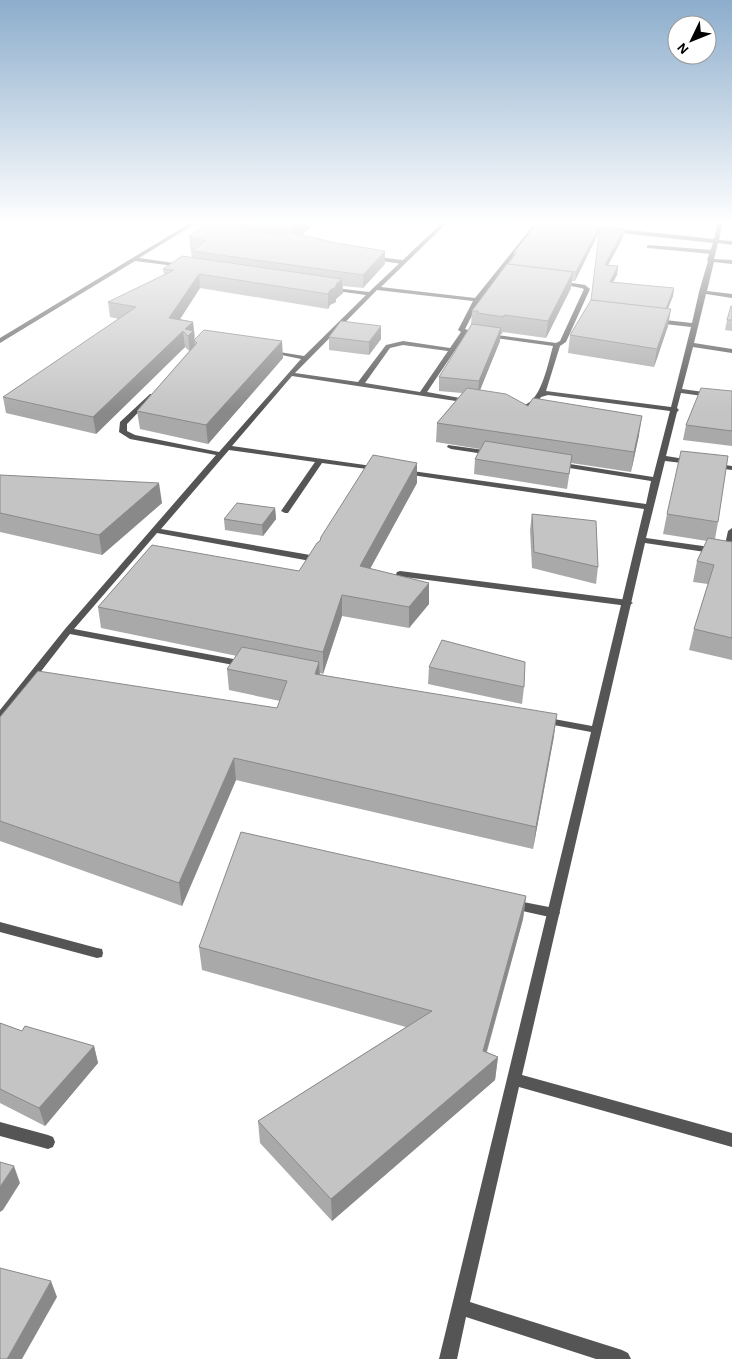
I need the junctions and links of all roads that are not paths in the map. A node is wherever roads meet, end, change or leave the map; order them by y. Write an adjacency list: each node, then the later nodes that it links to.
1 (89, 285): 16 (street)
2 (379, 285): 7 (street)
3 (488, 285): 10 (street)
4 (577, 285): 11 (street)
5 (704, 285): 8 (street)
6 (323, 287): 7 (street)
7 (373, 291): 10 (street); 22 (street)
8 (702, 292): 9 (street); 14 (street)
9 (732, 296)
10 (477, 300): 15 (street)
11 (576, 312): 12 (street); 18 (street)
12 (586, 313)
13 (644, 320): 14 (street)
14 (693, 325): 17 (street)
15 (464, 332): 18 (street); 20 (street)
16 (0, 341)
17 (689, 344): 21 (street); 25 (street)
18 (557, 345): 27 (street)
19 (257, 349): 22 (street)
20 (452, 350): 24 (street); 28 (street)
21 (732, 351)
22 (305, 358): 23 (street)
23 (290, 374): 24 (street); 33 (street)
24 (360, 385): 28 (street)
25 (679, 391): 29 (street); 32 (street)
26 (155, 392): 35 (street)
27 (542, 393): 31 (street); 32 (street)
28 (422, 394): 30 (street)
29 (732, 398)
30 (481, 402)
31 (519, 408)
32 (675, 410): 37 (street)
33 (226, 447): 35 (street); 38 (street)
34 (451, 447): 36 (street)
35 (220, 454): 46 (street)
36 (500, 455)
37 (663, 458): 40 (street); 43 (street)
38 (320, 460): 41 (street); 45 (street)
39 (549, 462): 43 (street)
40 (732, 468)
41 (388, 470)
42 (398, 471): 44 (street)
43 (657, 480): 44 (street)
44 (649, 507): 48 (street)
45 (285, 511)
46 (155, 530): 50 (street); 53 (street)
47 (732, 531): 49 (street)
48 (643, 540): 49 (street); 52 (street)
49 (730, 552)
50 (316, 559)
51 (400, 574): 52 (street)
52 (628, 603): 57 (street)
53 (68, 631): 54 (street); 55 (street)
54 (254, 666)
55 (0, 717)
56 (528, 718): 57 (street)
57 (596, 730): 59 (street)
58 (496, 902): 59 (street)
59 (554, 913): 62 (street)
60 (0, 927): 61 (street)
61 (97, 953)
62 (515, 1079): 64 (street); 66 (street)
63 (0, 1129): 65 (street)
64 (732, 1140)
65 (48, 1142)
66 (462, 1307): 67 (street); 68 (street)
67 (448, 1359)
68 (622, 1359)

